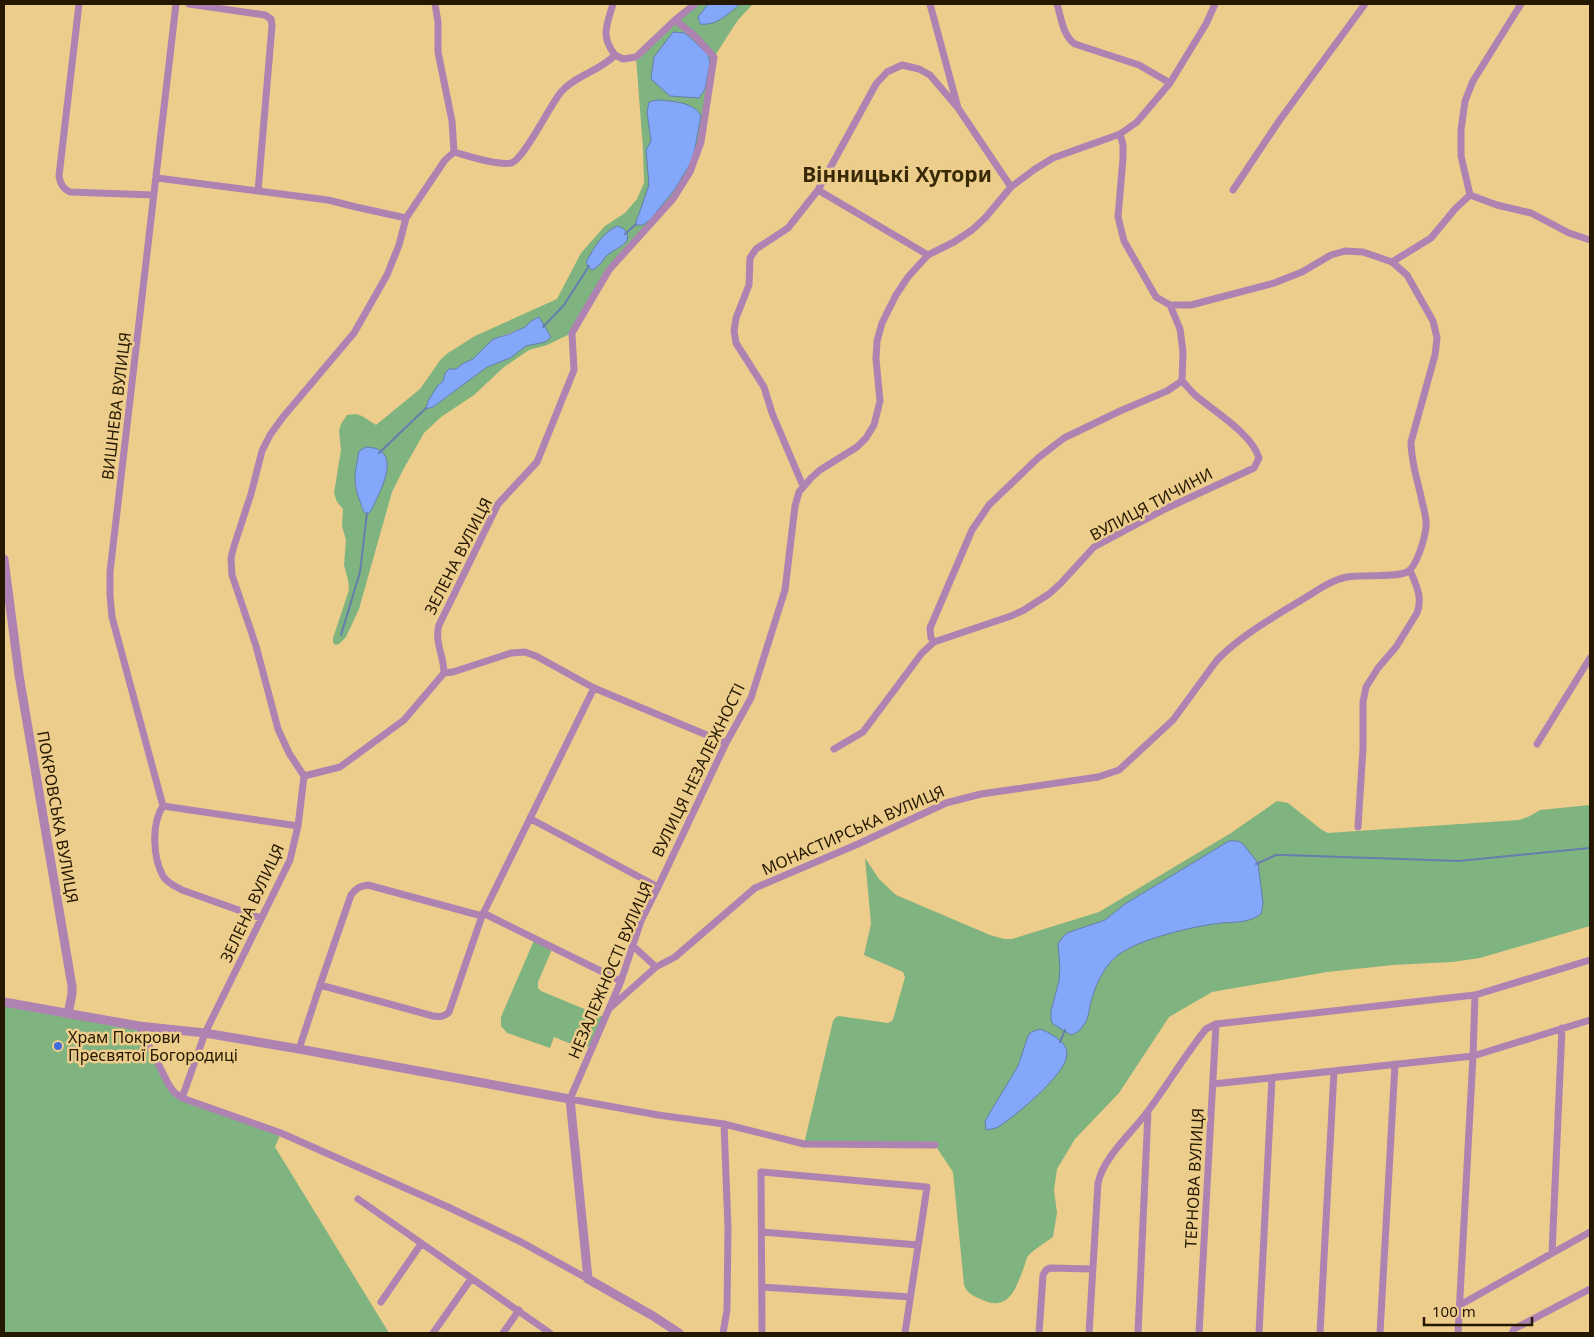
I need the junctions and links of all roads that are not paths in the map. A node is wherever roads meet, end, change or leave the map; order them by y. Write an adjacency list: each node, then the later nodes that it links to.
1 (79, 4): 23 (street)
2 (176, 4): 18 (street, ВИШНЕВА ВУЛИЦЯ)
3 (189, 4): 22 (street)
4 (435, 4): 17 (street)
5 (613, 4): 13 (street)
6 (695, 4): 12 (street)
7 (930, 4): 15 (street)
8 (1057, 4): 14 (street)
9 (1215, 4): 14 (street, НЕЗАЛЕЖНОСТІ ВУЛИЦЯ)
10 (1365, 4): 21 (street)
11 (1521, 4): 24 (street)
12 (675, 20): 13 (street); 36 (street, ЗЕЛЕНА ВУЛИЦЯ)
13 (615, 55): 17 (street)
14 (1170, 84): 16 (street, НЕЗАЛЕЖНОСТІ ВУЛИЦЯ)
15 (958, 108): 19 (street); 20 (street)
16 (1120, 134): 19 (street, НЕЗАЛЕЖНОСТІ ВУЛИЦЯ); 29 (street)
17 (454, 152): 25 (street)
18 (157, 178): 22 (street); 23 (street, ВИШНЕВА ВУЛИЦЯ)
19 (1011, 187): 27 (street, НЕЗАЛЕЖНОСТІ ВУЛИЦЯ)
20 (818, 190): 27 (street); 31 (street)
21 (1233, 190)
22 (258, 191): 25 (street)
23 (154, 195): 42 (street, ВИШНЕВА ВУЛИЦЯ)
24 (1470, 195): 26 (street); 28 (street)
25 (406, 218): 41 (street)
26 (1590, 240)
27 (928, 254): 31 (street, НЕЗАЛЕЖНОСТІ ВУЛИЦЯ)
28 (1392, 262): 29 (street); 33 (street)
29 (1170, 305): 30 (street)
30 (1182, 381): 34 (street); 34 (street, ВУЛИЦЯ ТИЧИНИ)
31 (803, 486): 38 (street, НЕЗАЛЕЖНОСТІ ВУЛИЦЯ)
32 (4, 560): 57 (street, ПОКРОВСЬКА ВУЛИЦЯ)
33 (1410, 570): 45 (street); 51 (street, МОНАСТИРСЬКА ВУЛИЦЯ)
34 (934, 642): 40 (street)
35 (1590, 658): 39 (street)
36 (444, 673): 37 (street); 41 (street)
37 (594, 688): 38 (street); 43 (street)
38 (726, 743): 46 (street, НЕЗАЛЕЖНОСТІ ВУЛИЦЯ)
39 (1537, 744)
40 (834, 749)
41 (304, 776): 44 (street, ЗЕЛЕНА ВУЛИЦЯ)
42 (163, 806): 44 (street); 48 (street)
43 (531, 819): 46 (street); 47 (street)
44 (298, 826): 48 (street, ЗЕЛЕНА ВУЛИЦЯ)
45 (1358, 827)
46 (658, 887): 49 (street, НЕЗАЛЕЖНОСТІ ВУЛИЦЯ)
47 (483, 914): 52 (street); 53 (street); 53 (street)
48 (261, 918): 62 (street, ЗЕЛЕНА ВУЛИЦЯ)
49 (633, 946): 51 (street); 52 (street, НЕЗАЛЕЖНОСТІ ВУЛИЦЯ)
50 (1590, 960): 54 (street)
51 (656, 967): 56 (street, МОНАСТИРСЬКА ВУЛИЦЯ)
52 (622, 981): 56 (street, НЕЗАЛЕЖНОСТІ ВУЛИЦЯ)
53 (320, 985): 63 (street)
54 (1475, 995): 59 (street); 64 (street)
55 (4, 1002): 57 (street)
56 (609, 1009): 70 (street, НЕЗАЛЕЖНОСТІ ВУЛИЦЯ)
57 (68, 1014): 60 (street)
58 (1590, 1020): 61 (street)
59 (1216, 1024): 68 (street, ТЕРНОВА ВУЛИЦЯ); 71 (street)
60 (139, 1026): 62 (street); 69 (street)
61 (1562, 1028): 64 (street); 79 (street)
62 (205, 1033): 63 (street); 69 (street, ЗЕЛЕНА ВУЛИЦЯ)
63 (299, 1049): 70 (street)
64 (1473, 1056): 65 (street); 87 (street)
65 (1395, 1064): 66 (street); 102 (street)
66 (1334, 1071): 67 (street); 101 (street)
67 (1272, 1078): 68 (street); 100 (street)
68 (1213, 1084): 99 (street, ТЕРНОВА ВУЛИЦЯ)
69 (182, 1098): 82 (street)
70 (570, 1099): 72 (street); 82 (street, НЕЗАЛЕЖНОСТІ ВУЛИЦЯ)
71 (1148, 1111): 80 (street); 98 (street)
72 (724, 1124): 73 (street); 93 (street)
73 (935, 1145)
74 (358, 1199): 77 (street)
75 (762, 1232): 78 (street); 78 (street); 83 (street)
76 (1590, 1232): 79 (street)
77 (421, 1244): 81 (street); 86 (street)
78 (918, 1245): 85 (street)
79 (1552, 1253): 87 (street)
80 (1092, 1270): 96 (street); 97 (street)
81 (471, 1279): 88 (street); 89 (street)
82 (588, 1279): 92 (street)
83 (762, 1287): 85 (street); 94 (street)
84 (1590, 1289): 104 (street)
85 (910, 1298): 95 (street)
86 (381, 1302)
87 (1460, 1305): 103 (street)
88 (519, 1310): 90 (street); 91 (street)
89 (432, 1333)
90 (503, 1333)
91 (550, 1333)
92 (679, 1333)
93 (723, 1333)
94 (762, 1333)
95 (905, 1333)
96 (1039, 1333)
97 (1089, 1333)
98 (1138, 1333)
99 (1199, 1333)
100 (1259, 1333)
101 (1320, 1333)
102 (1380, 1333)
103 (1458, 1333)
104 (1512, 1333)

